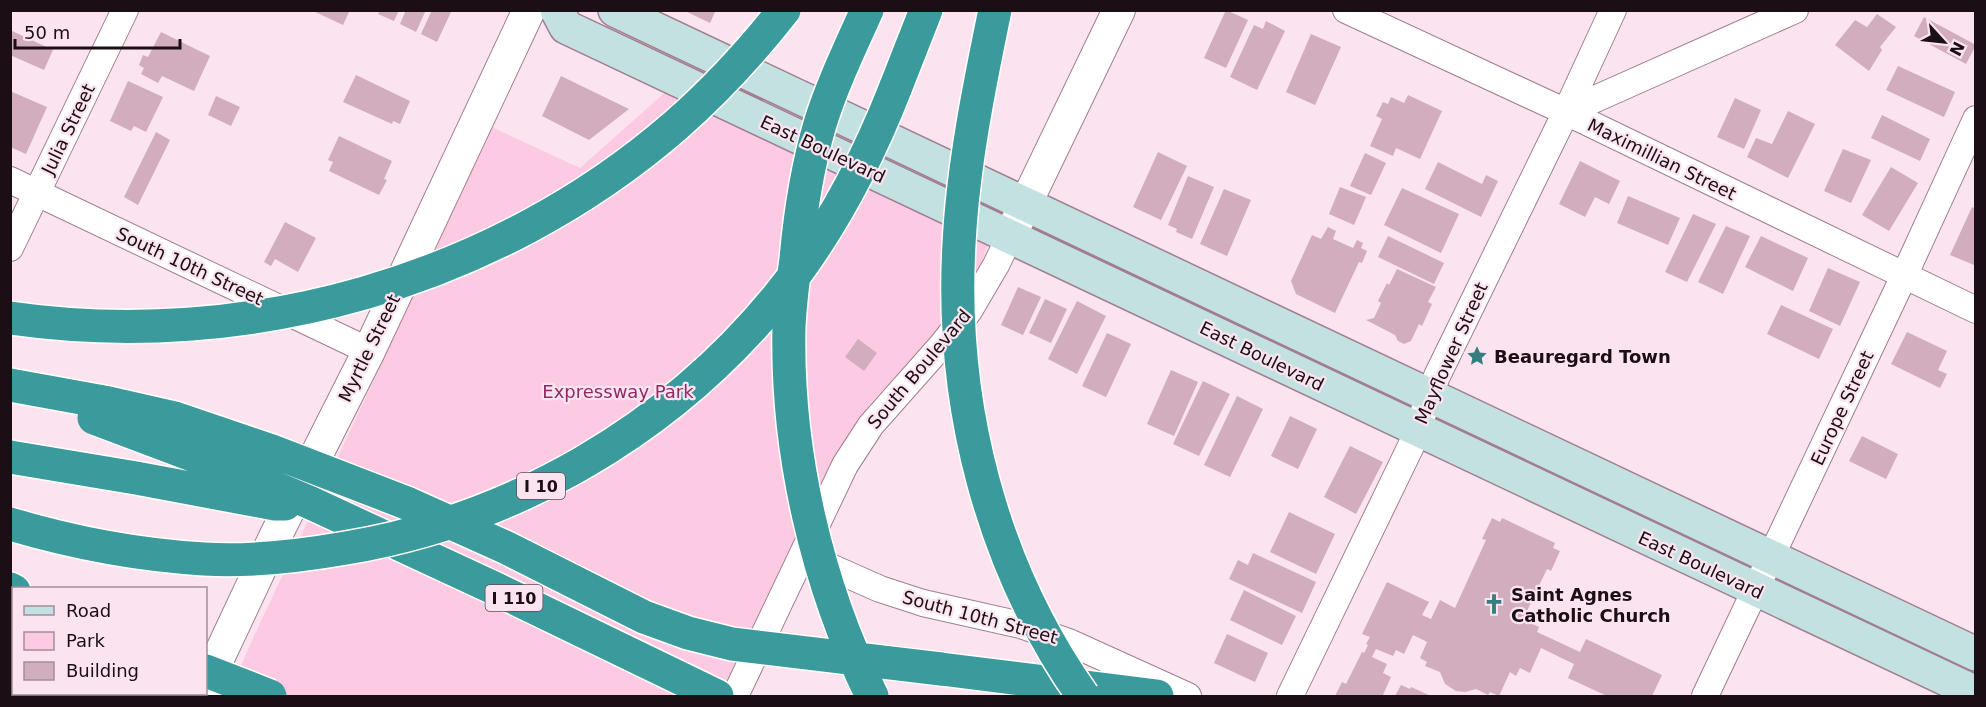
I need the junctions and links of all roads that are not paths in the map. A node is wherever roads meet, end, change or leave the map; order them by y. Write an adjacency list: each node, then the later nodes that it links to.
1 (124, 10): 16 (street, Julia Street)
2 (529, 10): 23 (street, Myrtle Street)
3 (557, 10): 18 (main road, East Boulevard)
4 (615, 10): 17 (main road, East Boulevard)
5 (784, 10): 22 (highway, bridge)
6 (867, 10): 41 (highway, bridge)
7 (926, 10): 30 (highway, I 10, bridge)
8 (995, 10): 42 (highway, bridge)
9 (1119, 10): 17 (street, South Boulevard)
10 (1346, 10): 13 (street, Maximillian Street)
11 (1613, 10): 13 (street, Mayflower Street)
12 (1795, 10): 13 (street)
13 (1566, 112): 20 (street, Maximillian Street); 26 (street, Mayflower Street)
14 (1976, 119): 20 (street, Europe Street)
15 (10, 180): 16 (street, South 10th Street)
16 (37, 193): 19 (street, Julia Street); 23 (street, South 10th Street)
17 (1026, 206): 18 (street, South Boulevard); 26 (main road, East Boulevard)
18 (1010, 236): 27 (main road, East Boulevard); 31 (street, South Boulevard)
19 (10, 248)
20 (1904, 276): 21 (street, Maximillian Street); 32 (street, Europe Street)
21 (1976, 310)
22 (10, 318)
23 (369, 351): 36 (street, Myrtle Street)
24 (10, 385): 43 (highway, bridge)
25 (10, 391): 29 (highway, I 110, bridge)
26 (1430, 395): 27 (street, Mayflower Street); 32 (main road, East Boulevard)
27 (1417, 430): 33 (main road, East Boulevard); 45 (street, Mayflower Street)
28 (10, 457): 29 (highway, bridge)
29 (311, 503): 39 (highway, I 110, bridge)
30 (10, 524)
31 (803, 554): 40 (street, South Boulevard); 44 (street, South 10th Street)
32 (1772, 557): 33 (street, Europe Street); 34 (main road, East Boulevard)
33 (1756, 590): 37 (main road, East Boulevard); 46 (street, Europe Street)
34 (1976, 654)
35 (207, 670): 38 (highway, bridge)
36 (207, 682)
37 (1976, 693)
38 (270, 696)
39 (717, 696)
40 (735, 696)
41 (872, 696)
42 (1083, 696)
43 (1157, 696)
44 (1188, 696)
45 (1290, 696)
46 (1705, 696)

